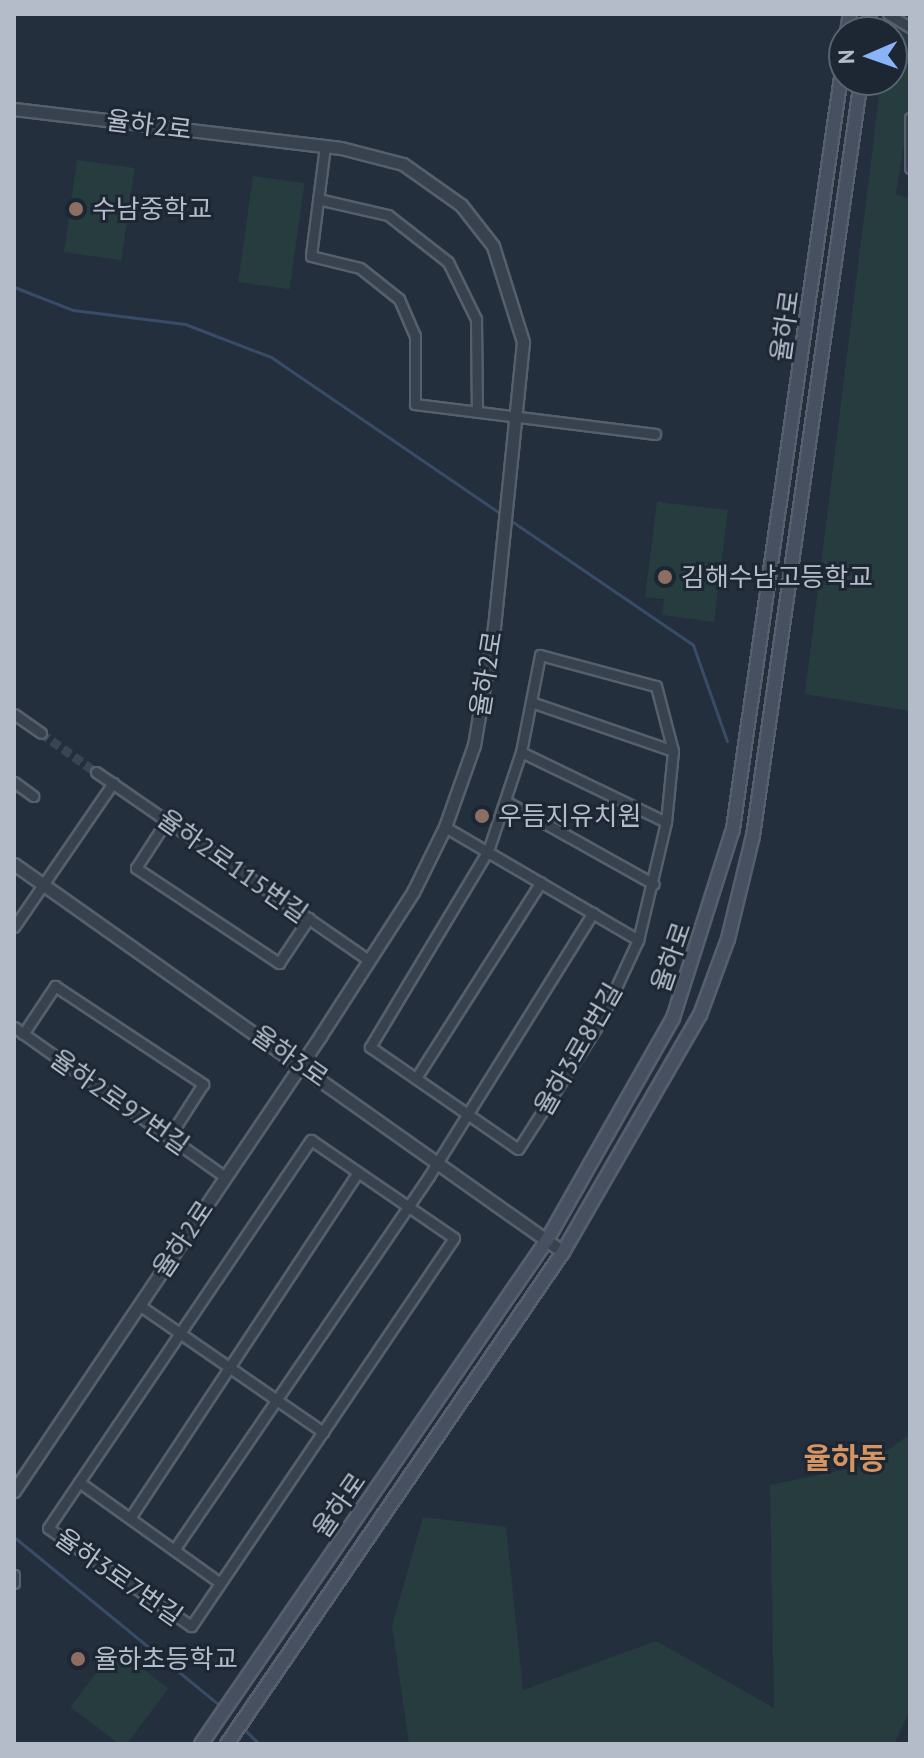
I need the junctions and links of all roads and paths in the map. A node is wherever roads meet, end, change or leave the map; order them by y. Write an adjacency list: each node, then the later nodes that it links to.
1 (888, 14): 2 (street)
2 (910, 27)
3 (838, 96): 46 (main road, 율하로)
4 (859, 96): 47 (main road, 율하로)
5 (14, 109): 7 (street, 율하2로)
6 (910, 118): 8 (street)
7 (325, 146): 9 (street); 11 (street, 율하2로)
8 (910, 168)
9 (318, 199): 10 (street); 10 (street)
10 (477, 412): 11 (street)
11 (517, 417): 12 (street); 25 (street, 율하2로)
12 (655, 434)
13 (531, 702): 16 (street); 16 (street); 17 (street)
14 (14, 714): 15 (street)
15 (41, 733)
16 (673, 751): 24 (street)
17 (521, 752): 22 (street); 24 (street)
18 (96, 772): 20 (street, 율하2로115번길)
19 (14, 782): 21 (street)
20 (113, 783): 23 (street, 율하2로115번길); 29 (street)
21 (33, 796)
22 (507, 802): 26 (street); 30 (street)
23 (167, 820): 32 (street, 율하2로115번길); 32 (street)
24 (666, 822): 30 (street)
25 (445, 827): 26 (street); 35 (street, 율하2로)
26 (488, 851): 28 (street); 39 (street, 율하3로8번길)
27 (14, 864): 29 (street, 율하3로)
28 (541, 882): 31 (street); 39 (street)
29 (43, 884): 33 (street); 38 (street, 율하3로)
30 (654, 884): 34 (street)
31 (593, 913): 34 (street); 40 (street)
32 (309, 918): 35 (street, 율하2로115번길)
33 (14, 927)
34 (638, 940): 40 (street, 율하3로8번길)
35 (369, 960): 38 (street, 율하2로)
36 (14, 1027): 37 (street, 율하2로97번길)
37 (23, 1034): 41 (street, 율하2로97번길); 41 (street)
38 (301, 1063): 42 (street, 율하3로); 44 (street, 율하2로)
39 (416, 1078): 40 (street, 율하3로8번길)
40 (468, 1115): 42 (street)
41 (169, 1137): 44 (street, 율하2로97번길)
42 (438, 1161): 45 (street); 46 (street, 율하3로)
43 (358, 1172): 45 (street, 율하3로7번길); 49 (street, 율하3로7번길); 50 (street, 율하3로7번길)
44 (225, 1177): 48 (street, 율하2로)
45 (408, 1206): 51 (street); 52 (street, 율하3로7번길)
46 (547, 1240): 47 (street, 율하3로); 60 (main road, 율하로)
47 (563, 1252): 61 (main road, 율하로)
48 (139, 1305): 49 (street); 54 (street, 율하2로)
49 (180, 1333): 50 (street); 53 (street, 율하3로7번길)
50 (230, 1368): 51 (street); 55 (street, 율하3로7번길)
51 (277, 1400): 52 (street); 56 (street)
52 (323, 1432): 59 (street, 율하3로7번길)
53 (79, 1482): 55 (street); 59 (street, 율하3로7번길)
54 (14, 1491)
55 (130, 1518): 56 (street)
56 (174, 1550): 59 (street)
57 (14, 1575): 58 (street)
58 (14, 1583)
59 (220, 1583)
60 (201, 1744)
61 (227, 1744)

